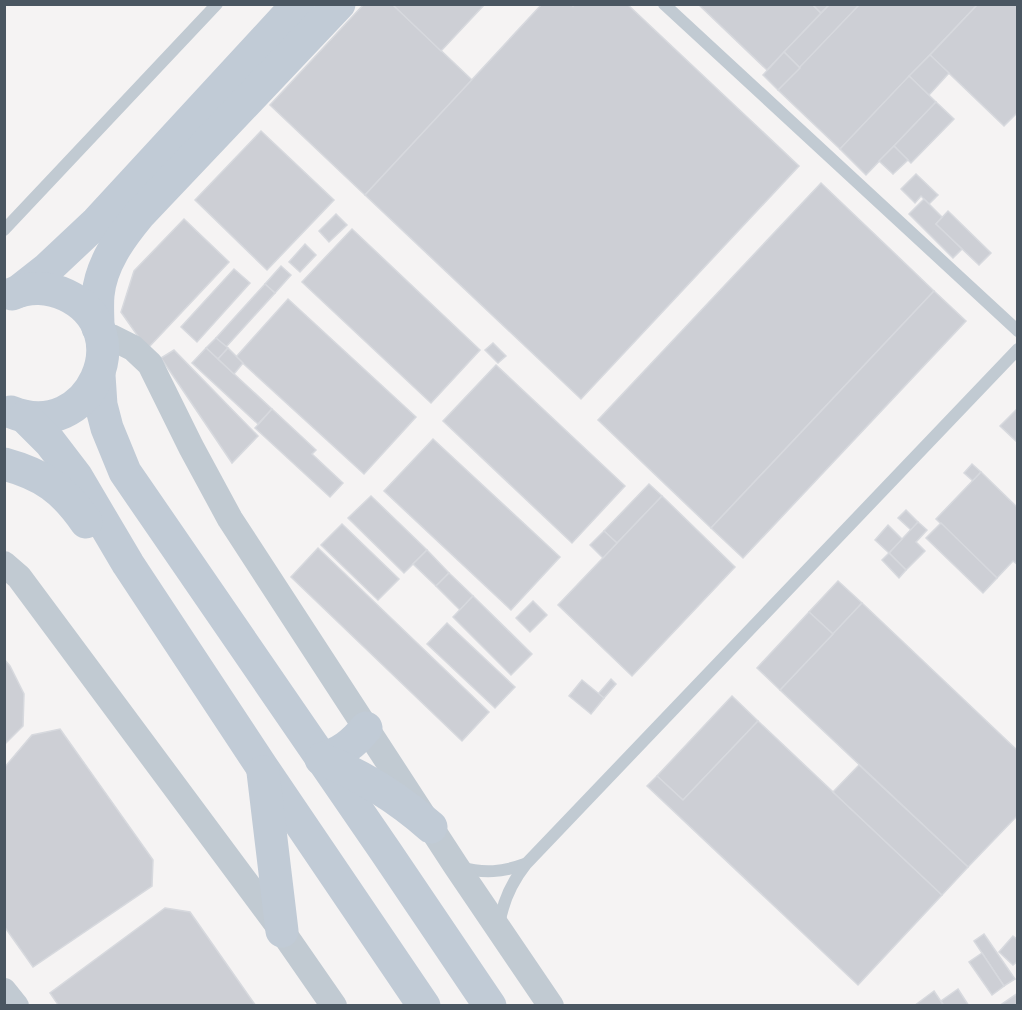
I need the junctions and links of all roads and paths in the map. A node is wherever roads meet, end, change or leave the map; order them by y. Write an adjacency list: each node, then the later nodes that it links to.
1 (217, 4): 5 (lane)
2 (298, 4): 6 (main road)
3 (339, 4): 7 (main road)
4 (664, 4): 8 (lane)
5 (4, 230)
6 (12, 294): 7 (main road)
7 (99, 331): 10 (main road); 15 (street)
8 (1017, 332)
9 (1017, 349): 19 (lane)
10 (99, 375): 11 (main road); 16 (main road)
11 (12, 413): 14 (main road)
12 (4, 464): 14 (main road)
13 (4, 564): 21 (street)
14 (128, 564): 17 (main road)
15 (366, 728): 16 (main road); 18 (street)
16 (321, 759): 18 (main road); 27 (main road)
17 (262, 767): 21 (main road); 26 (main road)
18 (431, 827): 20 (street)
19 (526, 864): 20 (lane); 22 (lane)
20 (456, 866): 22 (street)
21 (282, 931): 25 (street)
22 (499, 931): 28 (street)
23 (4, 992): 24 (street)
24 (16, 1005)
25 (334, 1005)
26 (424, 1005)
27 (490, 1005)
28 (551, 1005)

